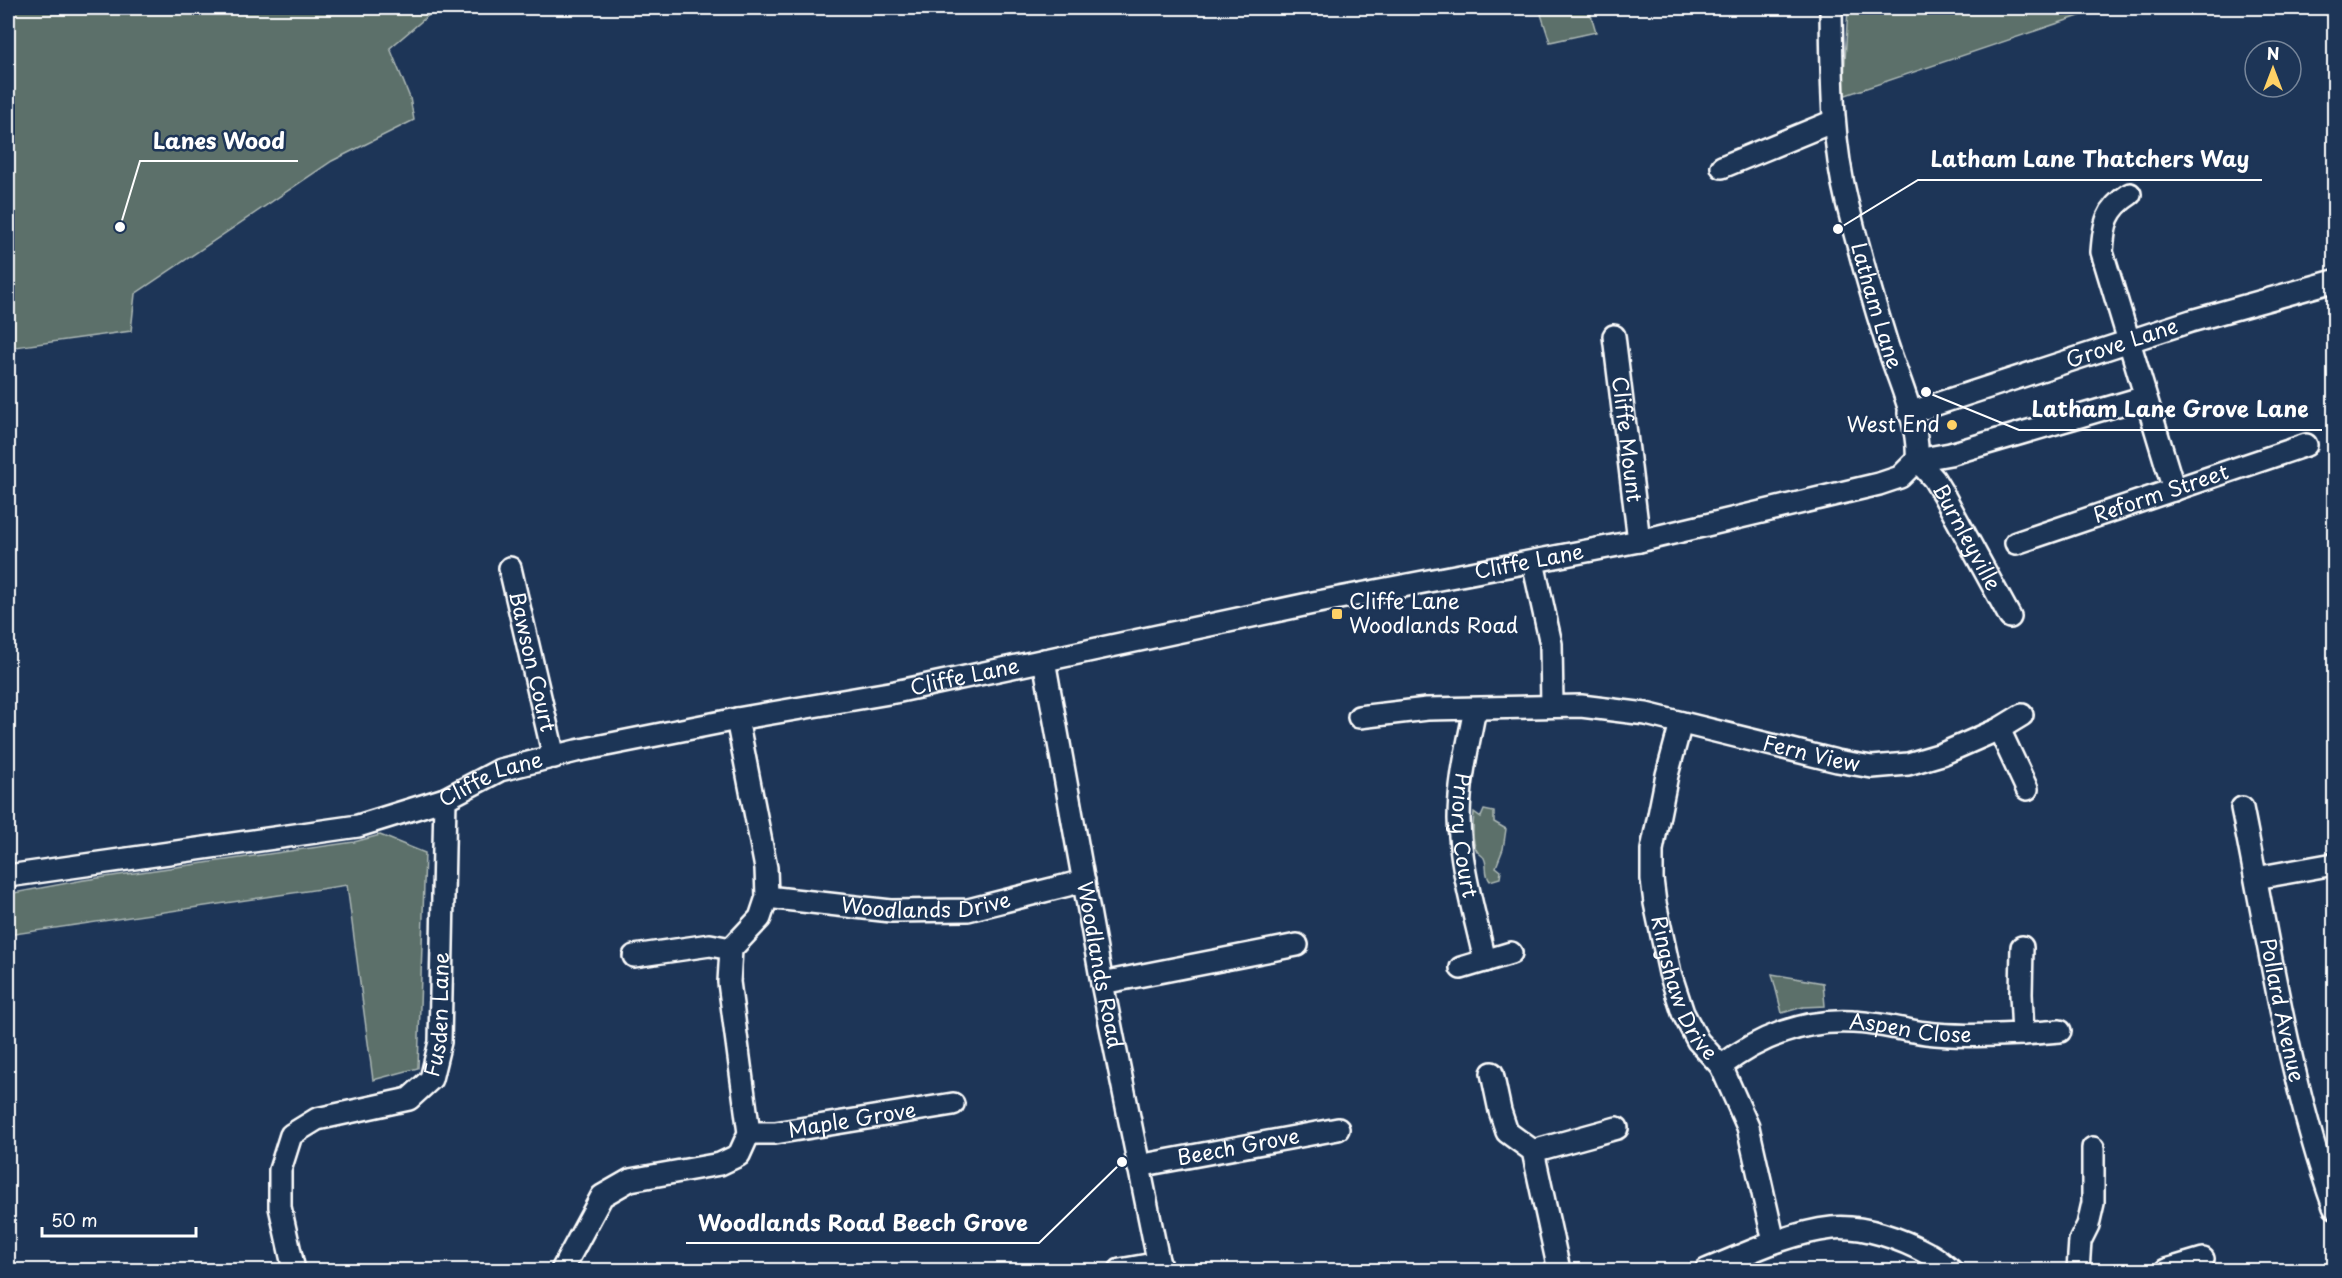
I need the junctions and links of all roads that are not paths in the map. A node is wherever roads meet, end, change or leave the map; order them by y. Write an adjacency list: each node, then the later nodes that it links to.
1 (1832, 8): 2 (street, Latham Lane)
2 (1834, 121): 3 (street); 9 (street, Latham Lane)
3 (1722, 167)
4 (2130, 194): 7 (street)
5 (2334, 281): 7 (street, Grove Lane)
6 (1614, 336): 13 (street, Cliffe Mount)
7 (2130, 341): 8 (street); 9 (street, Grove Lane)
8 (2145, 397): 11 (street); 12 (street)
9 (1909, 413): 11 (street, Latham Lane)
10 (2306, 444): 12 (street, Reform Street)
11 (1917, 460): 13 (street, Cliffe Lane); 17 (street, Burnleyville)
12 (2174, 490): 14 (street, Reform Street)
13 (1639, 541): 15 (street, Cliffe Lane)
14 (2016, 543)
15 (1533, 562): 18 (street, Cliffe Lane); 19 (street)
16 (510, 567): 26 (street, Bawson Court)
17 (2010, 617)
18 (1044, 660): 23 (street, Cliffe Lane); 33 (street, Woodlands Road)
19 (1552, 706): 20 (street, Fern View); 24 (street, Fern View)
20 (1475, 709): 22 (street, Fern View); 40 (street, Priory Court)
21 (2022, 715): 25 (street, Fern View)
22 (1359, 717)
23 (738, 719): 26 (street, Cliffe Lane); 34 (street)
24 (1681, 723): 25 (street, Fern View); 45 (street, Ringshaw Drive)
25 (1999, 729): 27 (street)
26 (554, 757): 28 (street, Cliffe Lane)
27 (2027, 789)
28 (445, 799): 31 (street, Cliffe Lane); 58 (street, Fusden Lane)
29 (2242, 808): 32 (street, Pollard Avenue)
30 (2334, 864): 32 (street)
31 (8, 876)
32 (2256, 878): 54 (street, Pollard Avenue)
33 (1084, 881): 34 (street, Woodlands Drive); 42 (street, Woodlands Road)
34 (767, 897): 37 (street)
35 (1297, 945): 42 (street)
36 (2022, 947): 44 (street)
37 (731, 950): 39 (street); 50 (street)
38 (1511, 953): 40 (street)
39 (634, 956)
40 (1485, 961): 41 (street)
41 (1461, 968)
42 (1102, 983): 53 (street, Woodlands Road)
43 (2060, 1031): 44 (street, Aspen Close)
44 (2023, 1034): 45 (street, Aspen Close)
45 (1721, 1066): 55 (street, Ringshaw Drive)
46 (1492, 1073): 52 (street)
47 (953, 1104): 50 (street, Maple Grove)
48 (1617, 1128): 52 (street)
49 (1338, 1129): 53 (street, Beech Grove)
50 (749, 1133): 59 (street)
51 (2093, 1148): 64 (street)
52 (1533, 1151): 61 (street)
53 (1138, 1166): 57 (street, Woodlands Road)
54 (2334, 1207)
55 (1774, 1242): 62 (street); 63 (street)
56 (2203, 1258): 65 (street)
57 (1159, 1267): 60 (street)
58 (294, 1270)
59 (562, 1270)
60 (1120, 1270)
61 (1559, 1270)
62 (1706, 1270)
63 (1951, 1270)
64 (2078, 1270)
65 (2166, 1270)

